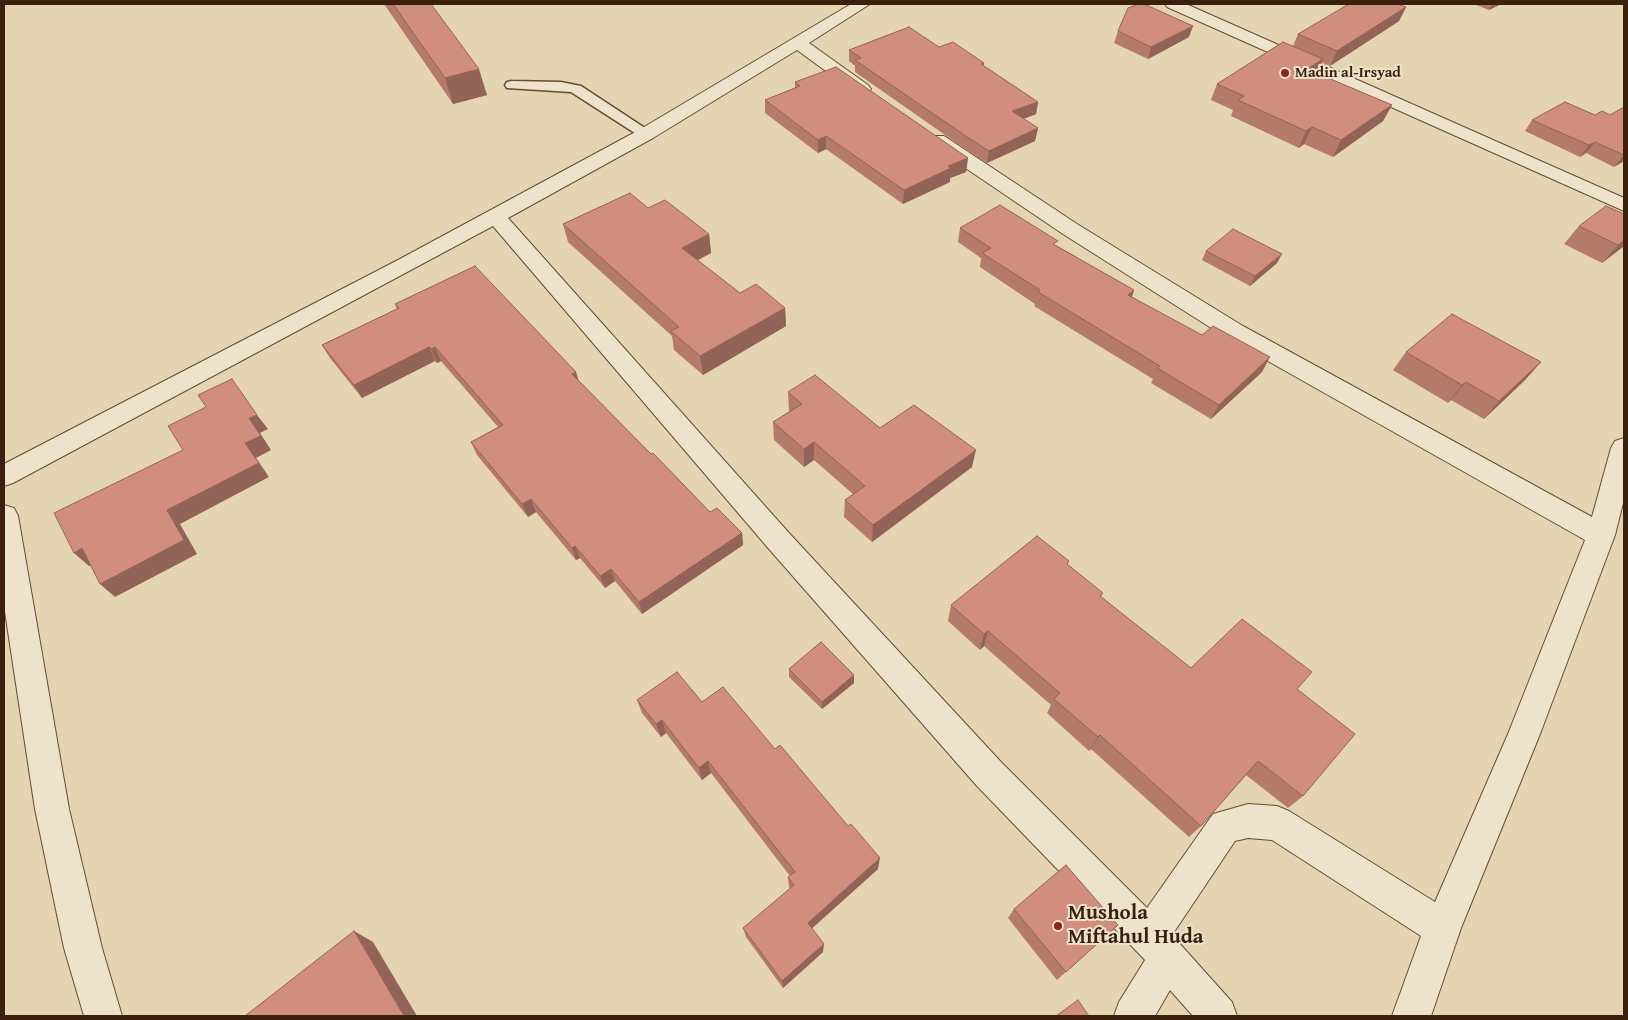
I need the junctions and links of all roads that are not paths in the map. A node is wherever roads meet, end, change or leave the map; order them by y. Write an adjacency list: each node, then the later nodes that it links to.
1 (862, 4): 3 (street)
2 (1173, 4): 8 (street)
3 (796, 42): 5 (street); 7 (street)
4 (512, 84): 7 (lane)
5 (877, 99)
6 (923, 130): 13 (street)
7 (646, 134): 9 (street)
8 (1624, 205)
9 (496, 216): 11 (street); 15 (street)
10 (1624, 448): 13 (street)
11 (4, 476)
12 (4, 516): 16 (street)
13 (1601, 535): 14 (street)
14 (1442, 928): 15 (street); 19 (street)
15 (1158, 948): 17 (street); 18 (street)
16 (103, 1016)
17 (1133, 1016)
18 (1218, 1016)
19 (1412, 1016)

